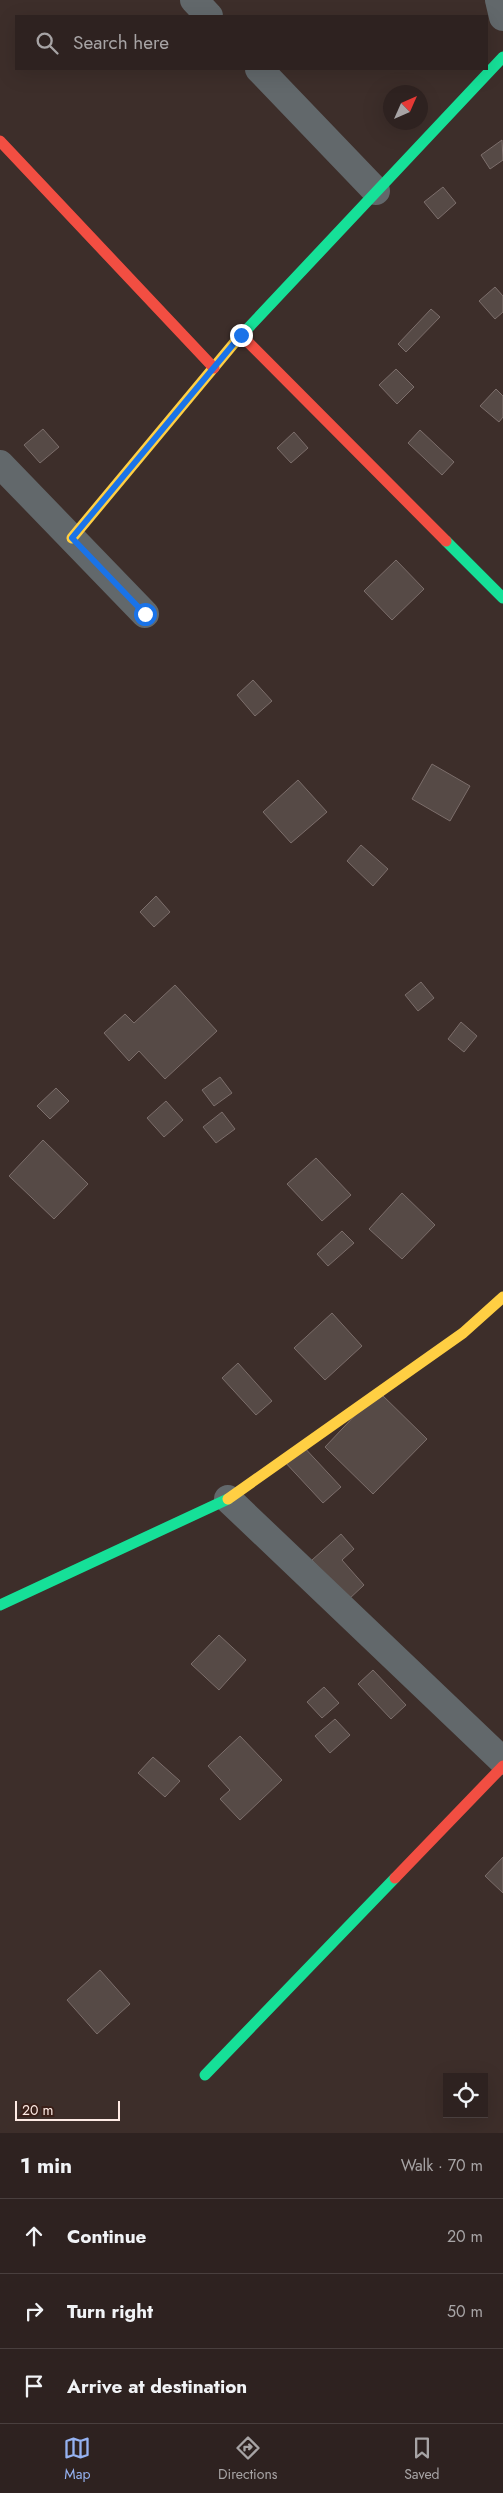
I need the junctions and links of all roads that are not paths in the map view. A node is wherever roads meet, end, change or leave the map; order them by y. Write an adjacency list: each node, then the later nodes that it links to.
1 (194, 0): 3 (street)
2 (500, 0): 4 (street)
3 (208, 15)
4 (503, 17)
5 (503, 57): 8 (street)
6 (261, 70): 8 (street)
7 (0, 141): 10 (street)
8 (376, 191): 9 (street)
9 (241, 335): 10 (street); 13 (street)
10 (214, 368): 12 (street)
11 (0, 464): 12 (street)
12 (72, 538): 14 (street)
13 (503, 598)
14 (145, 614)
15 (503, 1297): 16 (street)
16 (228, 1499): 17 (street); 18 (street)
17 (0, 1605)
18 (503, 1761)
19 (503, 1766): 20 (street)
20 (204, 2075)

